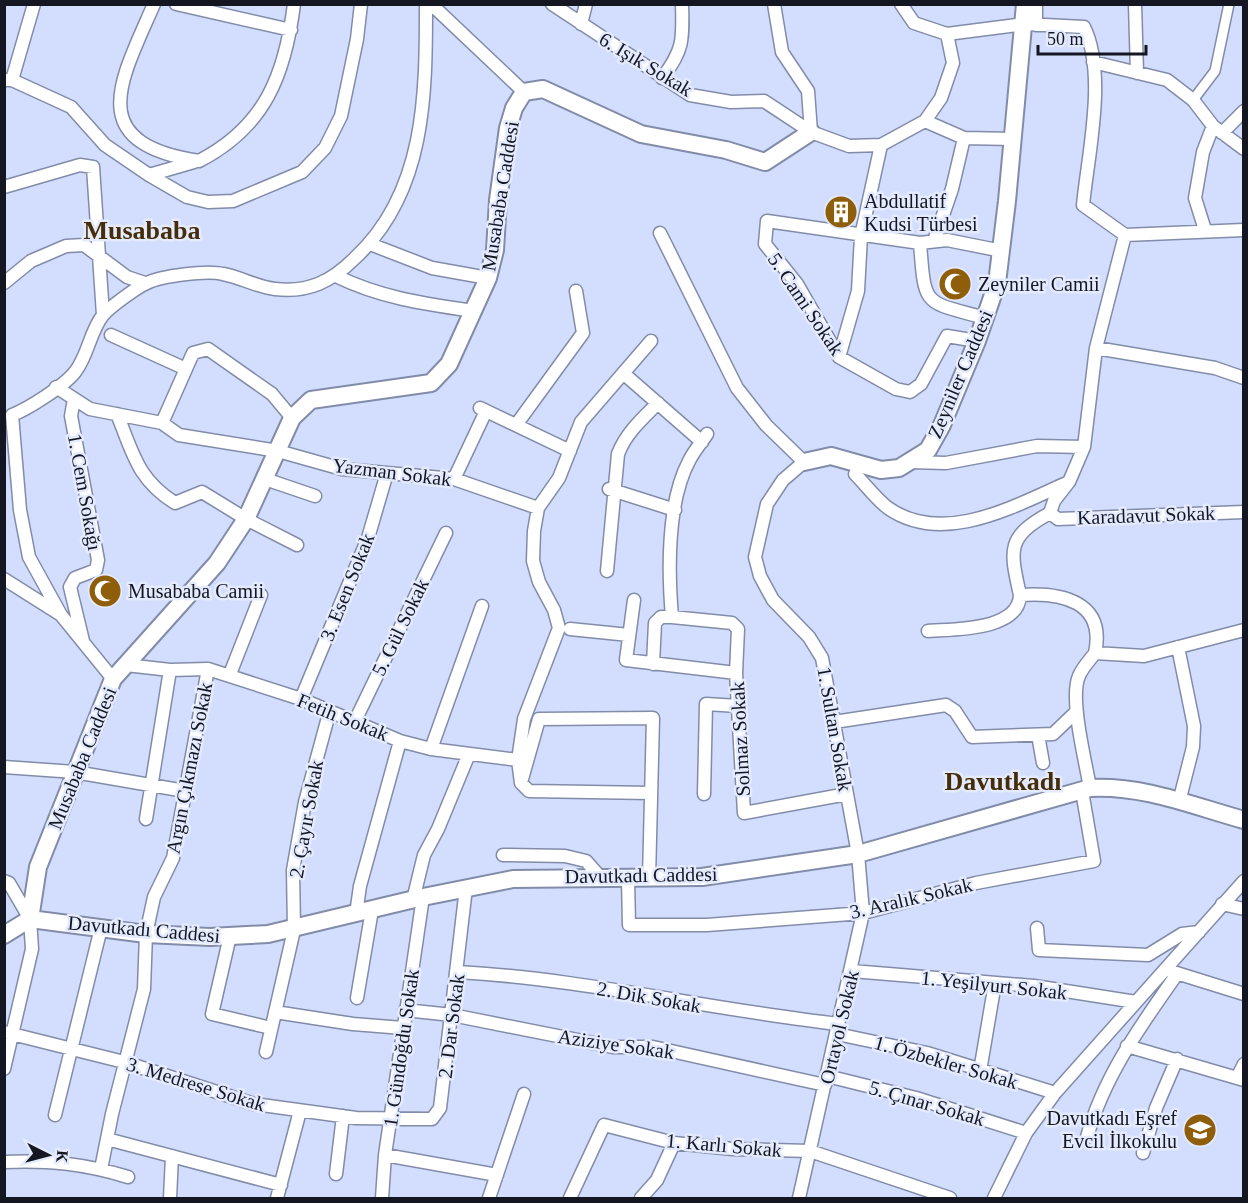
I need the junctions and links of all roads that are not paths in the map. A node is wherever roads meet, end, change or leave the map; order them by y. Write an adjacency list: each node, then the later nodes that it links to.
1 (34, 4): 24 (street)
2 (154, 4): 35 (street)
3 (176, 4): 19 (street)
4 (294, 4): 19 (street)
5 (361, 4): 36 (street)
6 (426, 4): 45 (street)
7 (432, 4): 25 (street)
8 (552, 4): 17 (street, 6. Işık Sokak)
9 (586, 4): 17 (street)
10 (682, 4): 23 (street)
11 (774, 4): 30 (street)
12 (901, 4): 20 (street)
13 (1024, 4): 18 (main road, Zeyniler Caddesi)
14 (1036, 4): 18 (street)
15 (1135, 4): 22 (street)
16 (1229, 4): 26 (street)
17 (581, 24): 23 (street, 6. Işık Sokak)
18 (1030, 24): 20 (street); 21 (street); 32 (main road, Zeyniler Caddesi)
19 (291, 30): 35 (street)
20 (947, 34): 28 (street)
21 (1093, 62): 22 (street); 41 (street)
22 (1137, 73): 26 (street)
23 (662, 78): 30 (street, 6. Işık Sokak)
24 (8, 80): 36 (street)
25 (524, 92): 30 (main road); 49 (main road, Musababa Caddesi)
26 (1192, 100): 29 (street)
27 (1244, 111): 29 (street)
28 (925, 122): 31 (street); 33 (street)
29 (1217, 130): 34 (street); 38 (street)
30 (811, 132): 33 (street, 6. Işık Sokak)
31 (964, 138): 32 (street); 43 (street)
32 (1013, 139): 46 (main road, Zeyniler Caddesi)
33 (881, 145): 42 (street)
34 (1244, 149)
35 (199, 161): 36 (street)
36 (149, 176)
37 (4, 187): 47 (street)
38 (1205, 230): 39 (street); 41 (street)
39 (1244, 230)
40 (660, 233): 75 (street)
41 (1125, 235): 59 (street, Karadavut Sokak)
42 (861, 236): 44 (street); 60 (street); 60 (street, 5. Cami Sokak)
43 (934, 241): 44 (street); 46 (street)
44 (920, 243): 55 (street)
45 (370, 244): 48 (street); 49 (street)
46 (1002, 251): 55 (main road, Zeyniler Caddesi)
47 (98, 254): 50 (street); 51 (street); 54 (street)
48 (336, 276): 51 (street); 53 (street)
49 (488, 278): 53 (main road, Musababa Caddesi)
50 (4, 283)
51 (145, 283): 54 (street)
52 (576, 291): 71 (street)
53 (474, 311): 69 (main road, Musababa Caddesi)
54 (103, 315): 64 (street)
55 (985, 318): 58 (main road, Zeyniler Caddesi)
56 (111, 335): 61 (street)
57 (651, 341): 62 (street)
58 (977, 341): 60 (street, 5. Cami Sokak); 76 (main road, Zeyniler Caddesi)
59 (1096, 348): 63 (street); 72 (street, Karadavut Sokak)
60 (839, 357)
61 (186, 369): 69 (street); 70 (street)
62 (623, 373): 66 (street); 74 (street)
63 (1244, 378)
64 (56, 387): 65 (street, Yazman Sokak); 67 (street)
65 (74, 399): 68 (street, Yazman Sokak); 103 (street, 1. Cem Sokağı)
66 (658, 403): 82 (street); 85 (street)
67 (8, 413): 97 (street)
68 (117, 414): 70 (street, Yazman Sokak); 88 (street)
69 (292, 418): 73 (main road, Musababa Caddesi)
70 (162, 423): 73 (street, Yazman Sokak)
71 (516, 425): 74 (street); 80 (street)
72 (1084, 447): 76 (street); 81 (street, Karadavut Sokak)
73 (278, 451): 77 (street, Yazman Sokak); 79 (main road, Musababa Caddesi)
74 (570, 451): 84 (street)
75 (804, 462): 76 (main road, Zeyniler Caddesi); 118 (street, 1. Sultan Sokak)
76 (910, 462)
77 (387, 473): 80 (street, Yazman Sokak); 113 (street, 3. Esen Sokak)
78 (855, 474): 81 (street)
79 (265, 479): 83 (street); 88 (main road, Musababa Caddesi)
80 (454, 479): 84 (street, Yazman Sokak)
81 (1069, 482): 87 (street, Karadavut Sokak)
82 (612, 489): 85 (street); 91 (street)
83 (315, 496)
84 (538, 508): 123 (street)
85 (675, 510): 98 (street)
86 (1244, 512): 87 (street, Karadavut Sokak)
87 (1050, 513): 94 (street)
88 (246, 519): 90 (street); 107 (main road, Musababa Caddesi)
89 (446, 533): 117 (street, 5. Gül Sokak)
90 (297, 544)
91 (607, 571)
92 (4, 579): 97 (street)
93 (261, 595): 111 (street)
94 (1020, 596): 101 (street); 105 (street)
95 (634, 600): 102 (street)
96 (482, 606): 121 (street)
97 (61, 615): 103 (street)
98 (672, 617): 106 (street); 110 (street, Solmaz Sokak)
99 (570, 629): 102 (street)
100 (1244, 630): 104 (street)
101 (928, 631)
102 (630, 635): 106 (street)
103 (82, 641): 112 (street)
104 (1179, 647): 105 (street); 134 (street)
105 (1095, 653): 116 (street)
106 (653, 664): 110 (street)
107 (126, 666): 109 (street, Fetih Sokak); 112 (main road, Musababa Caddesi)
108 (208, 669): 109 (street, Fetih Sokak); 111 (street, Fetih Sokak); 130 (street, Argın Çıkmazı Sokak)
109 (170, 670): 128 (street)
110 (736, 673): 114 (street, Solmaz Sokak)
111 (230, 674): 113 (street, Fetih Sokak)
112 (113, 679): 126 (main road, Musababa Caddesi)
113 (301, 699): 115 (street, Fetih Sokak)
114 (738, 706): 132 (street); 133 (street, Solmaz Sokak)
115 (330, 710): 117 (street, Fetih Sokak); 153 (street, 2. Çayır Sokak)
116 (1077, 712): 119 (street); 129 (street)
117 (355, 722): 120 (street, Fetih Sokak)
118 (834, 723): 119 (street); 133 (street, 1. Sultan Sokak)
119 (1038, 735): 124 (street)
120 (400, 741): 121 (street, Fetih Sokak); 148 (street)
121 (431, 749): 122 (street, Fetih Sokak)
122 (469, 754): 123 (street, Fetih Sokak); 145 (street, 1. Gündoğdu Sokak)
123 (518, 760): 127 (street)
124 (1043, 763)
125 (4, 767): 126 (street)
126 (75, 772): 128 (street); 150 (main road, Musababa Caddesi)
127 (521, 783): 131 (street); 131 (street)
128 (150, 785): 130 (street); 135 (street)
129 (1086, 789): 134 (main road, Davutkadı Caddesi); 137 (main road, Davutkadı Caddesi); 149 (street, 3. Aralık Sokak)
130 (185, 791): 155 (street, Argın Çıkmazı Sokak)
131 (651, 793): 141 (street)
132 (704, 794)
133 (847, 794): 137 (street, 1. Sultan Sokak)
134 (1179, 802): 136 (main road, Davutkadı Caddesi)
135 (146, 819)
136 (1244, 820)
137 (858, 854): 141 (main road, Davutkadı Caddesi); 149 (street, Ortayol Sokak)
138 (503, 855): 139 (street)
139 (601, 878): 140 (main road, Davutkadı Caddesi); 144 (main road, Davutkadı Caddesi)
140 (628, 879): 141 (main road, Davutkadı Caddesi); 149 (street, 3. Aralık Sokak)
141 (649, 879)
142 (4, 881): 150 (street)
143 (1244, 881): 146 (street)
144 (466, 888): 145 (main road, Davutkadı Caddesi); 160 (street, 2. Dar Sokak)
145 (418, 898): 148 (main road, Davutkadı Caddesi); 166 (street, 1. Gündoğdu Sokak)
146 (1222, 904): 147 (street); 154 (street)
147 (1244, 909)
148 (364, 912): 153 (main road, Davutkadı Caddesi); 164 (street)
149 (863, 913): 159 (street, Ortayol Sokak)
150 (30, 919): 151 (main road, Davutkadı Caddesi); 156 (main road); 172 (street)
151 (101, 928): 155 (main road, Davutkadı Caddesi); 174 (street)
152 (1037, 928): 154 (street)
153 (294, 930): 157 (main road, Davutkadı Caddesi); 167 (street, 2. Çayır Sokak)
154 (1199, 932): 158 (street)
155 (146, 934): 157 (main road, Davutkadı Caddesi); 177 (street, Argın Çıkmazı Sokak)
156 (4, 935)
157 (230, 936): 169 (street)
158 (1163, 969): 161 (street); 165 (street)
159 (852, 971): 162 (street, 1. Yeşilyurt Sokak); 171 (street, Ortayol Sokak)
160 (458, 972): 168 (street, 2. Dar Sokak); 171 (street, 2. Dik Sokak)
161 (1177, 974): 163 (street); 173 (street)
162 (994, 983): 165 (street, 1. Yeşilyurt Sokak); 180 (street)
163 (1244, 994)
164 (357, 998)
165 (1136, 1002): 183 (street)
166 (405, 1010): 168 (street, Aziziye Sokak); 170 (street, 1. Gündoğdu Sokak)
167 (275, 1012): 169 (street, 2. Çayır Sokak); 170 (street)
168 (452, 1015): 182 (street, Aziziye Sokak); 188 (street, 2. Dar Sokak)
169 (271, 1028): 175 (street, 2. Çayır Sokak)
170 (403, 1028): 188 (street, 1. Gündoğdu Sokak)
171 (838, 1029): 180 (street, 1. Özbekler Sokak); 182 (street, Ortayol Sokak)
172 (9, 1033): 174 (street, 3. Medrese Sokak); 179 (street)
173 (1127, 1046): 176 (street); 190 (street)
174 (70, 1048): 177 (street, 3. Medrese Sokak); 186 (street)
175 (266, 1052)
176 (1177, 1059): 181 (street); 194 (street)
177 (124, 1062): 185 (street, 3. Medrese Sokak); 191 (street, Argın Çıkmazı Sokak)
178 (1244, 1064): 181 (street)
179 (4, 1069)
180 (980, 1071): 183 (street, 1. Özbekler Sokak)
181 (1240, 1079)
182 (826, 1080): 189 (street, 5. Çınar Sokak); 193 (street, Ortayol Sokak)
183 (1055, 1093): 189 (street)
184 (524, 1094): 200 (street)
185 (300, 1111): 187 (street, 3. Medrese Sokak); 202 (street)
186 (55, 1115)
187 (343, 1116): 188 (street, 3. Medrese Sokak); 199 (street)
188 (391, 1119): 195 (street, 1. Gündoğdu Sokak)
189 (1026, 1133): 211 (street)
190 (1086, 1137)
191 (106, 1139): 196 (street); 198 (street, Argın Çıkmazı Sokak)
192 (674, 1143): 193 (street, 1. Karlı Sokak); 207 (street, 1. Karlı Sokak); 208 (street)
193 (810, 1151): 209 (street, Ortayol Sokak); 210 (street, 1. Karlı Sokak)
194 (1143, 1153)
195 (385, 1155): 200 (street); 205 (street, 1. Gündoğdu Sokak)
196 (172, 1156): 202 (street); 203 (street)
197 (4, 1162): 198 (street)
198 (101, 1169): 201 (street)
199 (336, 1174)
200 (497, 1175): 206 (street)
201 (128, 1178)
202 (281, 1185): 204 (street)
203 (170, 1198)
204 (278, 1198)
205 (382, 1198)
206 (489, 1198)
207 (570, 1198)
208 (640, 1198)
209 (799, 1198)
210 (950, 1198)
211 (994, 1198)

